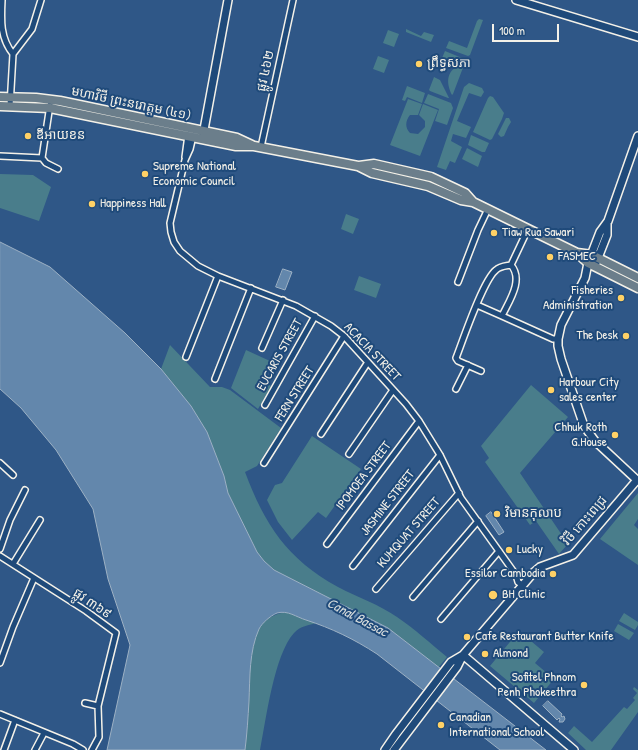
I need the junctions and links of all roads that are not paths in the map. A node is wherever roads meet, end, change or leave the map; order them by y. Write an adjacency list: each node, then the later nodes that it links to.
1 (2, 0): 7 (street)
2 (41, 0): 7 (street)
3 (228, 0): 14 (main road)
4 (293, 0): 16 (street, ផ្លូវ ៤៦២)
5 (516, 0): 6 (main road)
6 (638, 37)
7 (13, 54): 9 (street)
8 (0, 97): 9 (main road, មហាវិថី ព្រះនរោត្តម (៤១))
9 (11, 97): 10 (main road, មហាវិថី ព្រះនរោត្តម (៤១)); 12 (street)
10 (50, 104): 12 (main road, មហាវិថី ព្រះនរោត្តម (៤១)); 13 (main road, មហាវិថី ព្រះនរោត្តម (៤១)); 19 (street)
11 (0, 106): 12 (main road, មហាវិថី ព្រះនរោត្តម (៤១))
12 (10, 106)
13 (191, 133): 14 (main road, មហាវិថី ព្រះនរោត្តម (៤១)); 27 (street, ACACIA STREET)
14 (203, 135): 16 (main road, មហាវិថី ព្រះនរោត្តម (៤១))
15 (638, 136): 17 (main road)
16 (257, 147): 21 (main road, មហាវិថី ព្រះនរោត្តម (៤១))
17 (636, 149): 24 (main road)
18 (0, 156): 19 (street)
19 (42, 158): 20 (street)
20 (58, 169)
21 (488, 209): 22 (main road, មហាវិថី ព្រះនរោត្តម (៤១)); 29 (street)
22 (528, 229): 23 (main road, មហាវិថី ព្រះនរោត្តម (៤១)); 25 (street)
23 (577, 253): 24 (main road, មហាវិថី ព្រះនរោត្តម (៤១)); 26 (main road, មហាវិថី ព្រះនរោត្តម (៤១))
24 (595, 257): 26 (main road); 28 (main road, មហាវិថី ព្រះនរោត្តម (៤១))
25 (511, 265): 33 (street); 35 (street)
26 (591, 265): 31 (main road, មហាវិថី ព្រះនរោត្តម (៤១)); 37 (main road)
27 (218, 276): 30 (street, ACACIA STREET); 39 (street)
28 (638, 278)
29 (458, 282)
30 (251, 288): 32 (street, ACACIA STREET); 43 (street)
31 (638, 288)
32 (283, 300): 34 (street, ACACIA STREET); 38 (street)
33 (478, 305): 35 (street); 41 (street)
34 (315, 316): 36 (street, ACACIA STREET); 46 (street, EUCARIS STREET)
35 (502, 316): 37 (street)
36 (344, 336): 40 (street, ACACIA STREET); 52 (street, FERN STREET)
37 (558, 339): 54 (main road)
38 (262, 348)
39 (186, 357)
40 (368, 362): 45 (street, ACACIA STREET); 48 (street)
41 (468, 365): 42 (street); 44 (street)
42 (481, 371)
43 (215, 379)
44 (456, 389)
45 (393, 390): 47 (street, ACACIA STREET); 49 (street)
46 (265, 405)
47 (419, 421): 50 (street, ACACIA STREET); 59 (street, IPOMOEA STREET)
48 (321, 434)
49 (349, 454)
50 (440, 455): 56 (street, ACACIA STREET); 64 (street, JASMINE STREET)
51 (0, 463): 53 (street)
52 (264, 463)
53 (13, 475)
54 (637, 480): 66 (main road, វិថី កោះពេជ្រ)
55 (26, 490): 60 (street)
56 (459, 493): 58 (street, ACACIA STREET); 67 (street, KUMQUAT STREET)
57 (40, 520): 63 (street)
58 (478, 521): 61 (street, ACACIA STREET); 68 (street)
59 (327, 544)
60 (0, 549)
61 (499, 551): 66 (street, ACACIA STREET); 69 (street)
62 (0, 556): 63 (street, ផ្លូវ ៣៦៩)
63 (13, 564): 65 (street, ផ្លូវ ៣៦៩)
64 (353, 566)
65 (34, 578): 71 (street); 73 (street, ផ្លូវ ៣៦៩)
66 (524, 583): 70 (main road, វិថី កោះពេជ្រ)
67 (376, 589)
68 (413, 597)
69 (441, 619)
70 (463, 655): 74 (main road, វិថី កោះពេជ្រ); 84 (main road)
71 (0, 663)
72 (85, 703): 73 (street)
73 (98, 706): 81 (street, ផ្លូវ ៣៦៩)
74 (422, 706): 82 (main road, វិថី កោះពេជ្រ); 83 (main road, វិថី កោះពេជ្រ)
75 (0, 714): 76 (street)
76 (15, 720): 77 (street); 78 (street)
77 (44, 733): 79 (street); 80 (street)
78 (4, 750)
79 (35, 750)
80 (83, 750)
81 (92, 750)
82 (385, 750)
83 (394, 750)
84 (574, 750)

